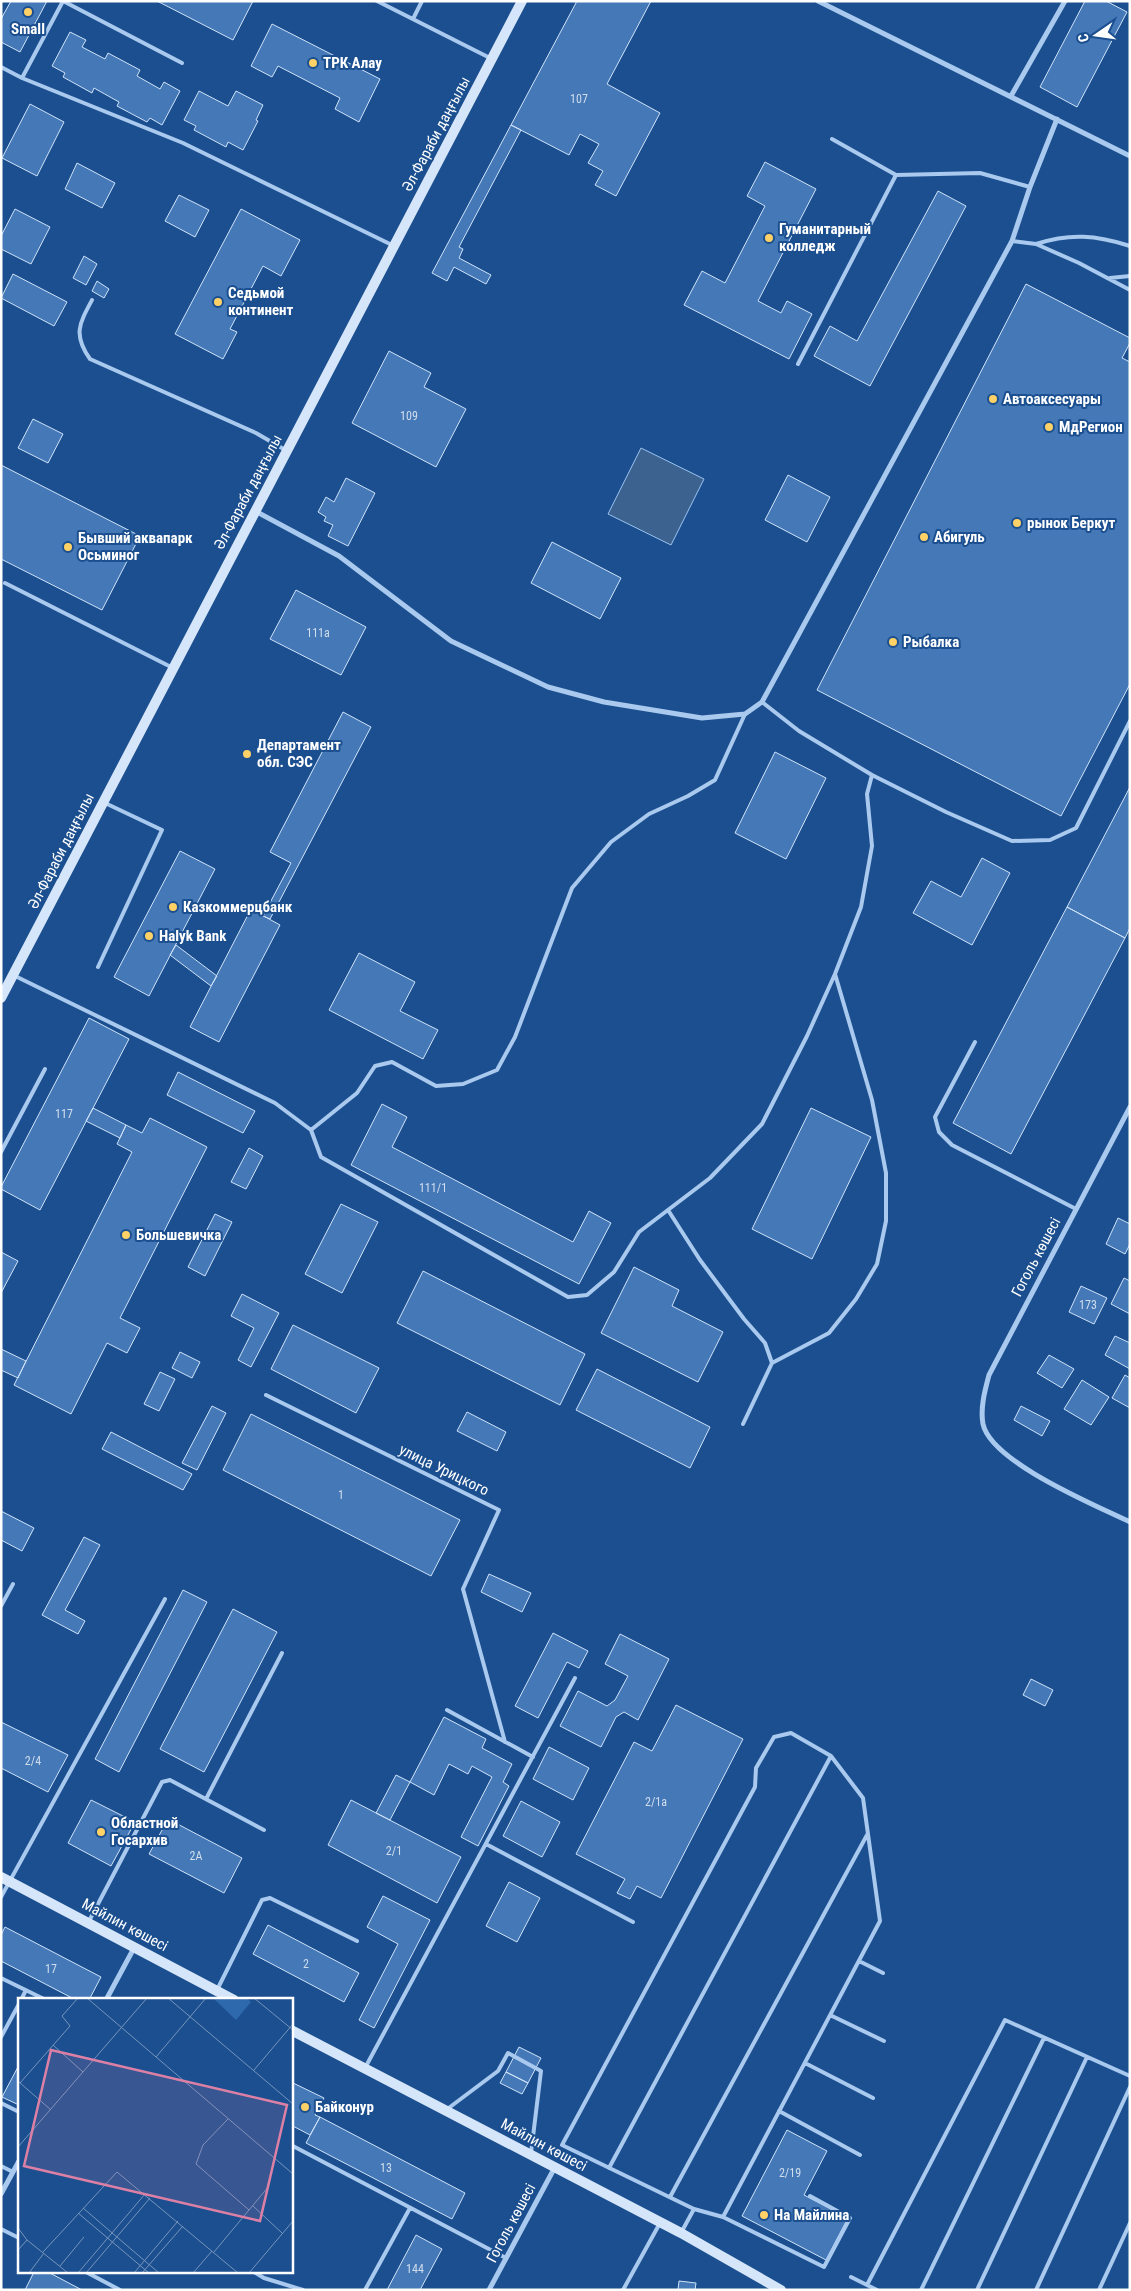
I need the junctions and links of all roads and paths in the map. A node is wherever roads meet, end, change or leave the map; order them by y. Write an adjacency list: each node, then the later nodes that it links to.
1 (63, 1): 9 (lane); 11 (lane)
2 (377, 1): 7 (lane)
3 (422, 1): 7 (lane)
4 (522, 1): 8 (main road, Әл-Фараби даңғылы)
5 (818, 1): 12 (street)
6 (1065, 1): 12 (street)
7 (413, 19): 8 (lane)
8 (492, 59): 20 (main road, Әл-Фараби даңғылы)
9 (182, 63)
10 (1, 67): 11 (lane)
11 (22, 78): 20 (lane)
12 (1011, 96): 13 (street)
13 (1057, 119): 15 (street); 17 (street)
14 (832, 139): 16 (lane)
15 (1130, 156)
16 (896, 174): 17 (lane); 26 (lane)
17 (1030, 187): 18 (street)
18 (1012, 241): 19 (lane); 31 (street)
19 (1036, 244): 21 (lane); 23 (lane)
20 (394, 246): 27 (main road, Әл-Фараби даңғылы)
21 (1130, 246)
22 (1130, 276): 23 (lane)
23 (1108, 278): 24 (lane)
24 (1130, 290)
25 (92, 300): 27 (lane)
26 (798, 364)
27 (287, 451): 28 (main road, Әл-Фараби даңғылы)
28 (255, 511): 30 (main road, Әл-Фараби даңғылы); 32 (street)
29 (5, 582): 30 (lane)
30 (173, 668): 35 (main road, Әл-Фараби даңғылы)
31 (762, 702): 32 (street); 34 (lane)
32 (745, 714): 44 (lane)
33 (1130, 721): 34 (lane)
34 (872, 775): 37 (lane)
35 (103, 802): 36 (lane); 38 (main road, Әл-Фараби даңғылы)
36 (98, 967)
37 (835, 974): 46 (lane); 48 (lane)
38 (13, 975): 39 (main road, Әл-Фараби даңғылы); 44 (lane)
39 (1, 998)
40 (974, 1042): 47 (lane)
41 (45, 1069): 45 (lane)
42 (1130, 1107): 43 (street, Гоголь көшесі)
43 (1128, 1116): 47 (street, Гоголь көшесі)
44 (311, 1130): 46 (lane)
45 (1, 1152)
46 (668, 1210): 48 (lane)
47 (1076, 1210): 51 (street, Гоголь көшесі)
48 (772, 1364): 50 (lane)
49 (266, 1395): 58 (lane, улица Урицкого)
50 (743, 1424)
51 (1130, 1522)
52 (13, 1584): 54 (lane)
53 (165, 1599): 65 (lane)
54 (1, 1606)
55 (282, 1653): 61 (lane)
56 (575, 1678): 60 (lane)
57 (447, 1710): 58 (lane)
58 (505, 1742): 60 (lane)
59 (831, 1756): 63 (lane); 103 (lane); 103 (lane)
60 (533, 1757): 64 (lane)
61 (206, 1799): 62 (lane); 68 (lane)
62 (264, 1830)
63 (868, 1833): 71 (lane); 107 (lane)
64 (486, 1844): 67 (lane); 88 (lane)
65 (5, 1879): 66 (lane); 68 (main road, Майлин көшесі)
66 (1, 1897)
67 (634, 1922)
68 (88, 1923): 70 (main road, Майлин көшесі)
69 (357, 1942): 75 (lane)
70 (135, 1947): 75 (main road, Майлин көшесі); 78 (street)
71 (859, 1961): 72 (lane); 81 (lane)
72 (883, 1973)
73 (1, 1978): 74 (lane)
74 (26, 1990): 76 (lane); 77 (lane)
75 (217, 1990): 79 (main road, Майлин көшесі)
76 (22, 1998)
77 (42, 1998)
78 (107, 1998)
79 (231, 1998)
80 (18, 2006): 83 (lane)
81 (830, 2015): 85 (lane); 87 (lane)
82 (292, 2031): 88 (main road, Майлин көшесі)
83 (1, 2038)
84 (1044, 2038): 86 (lane); 120 (lane); 128 (lane)
85 (884, 2041)
86 (1087, 2057): 89 (lane); 129 (lane)
87 (805, 2063): 92 (lane); 95 (lane)
88 (365, 2068): 94 (main road, Майлин көшесі)
89 (1130, 2076)
90 (1130, 2086): 91 (lane)
91 (1128, 2095): 130 (lane)
92 (873, 2098)
93 (1, 2103): 96 (lane)
94 (446, 2110): 98 (main road, Майлин көшесі); 98 (lane)
95 (779, 2111): 99 (lane); 110 (lane)
96 (18, 2112)
97 (292, 2146): 108 (lane)
98 (531, 2155): 102 (main road, Майлин көшесі)
99 (860, 2155)
100 (18, 2163): 104 (street)
101 (1, 2166): 104 (lane)
102 (555, 2167): 111 (main road, Майлин көшесі); 116 (street, Гоголь көшесі)
103 (609, 2168): 107 (lane)
104 (13, 2172): 105 (street)
105 (1, 2194)
106 (810, 2196): 110 (lane)
107 (670, 2197): 109 (lane)
108 (410, 2208): 116 (lane); 123 (lane)
109 (694, 2209): 110 (lane); 114 (lane)
110 (723, 2217)
111 (660, 2223): 114 (main road, Майлин көшесі); 125 (lane)
112 (1130, 2223): 131 (lane)
113 (1, 2229): 115 (lane)
114 (681, 2233): 126 (main road, Майлин көшесі)
115 (18, 2238)
116 (506, 2258): 124 (street, Гоголь көшесі)
117 (90, 2274): 121 (lane)
118 (259, 2274): 122 (lane)
119 (851, 2277): 120 (lane)
120 (867, 2285): 127 (lane)
121 (120, 2290)
122 (303, 2290)
123 (365, 2290)
124 (489, 2290)
125 (623, 2290)
126 (781, 2290)
127 (877, 2290)
128 (921, 2290)
129 (977, 2290)
130 (1036, 2290)
131 (1099, 2290)

